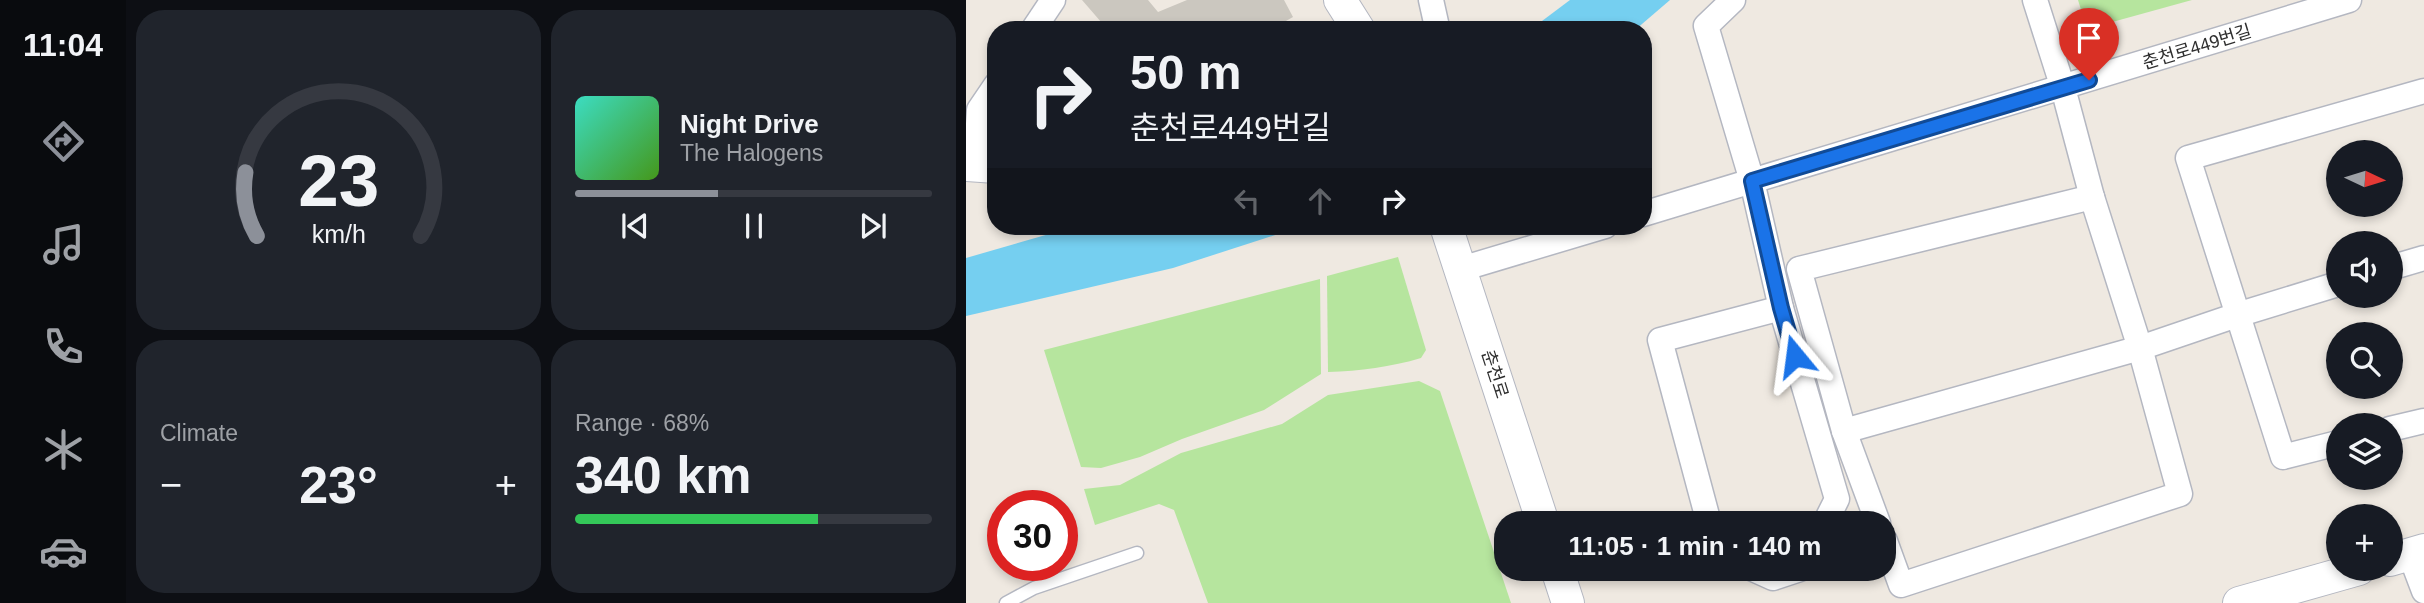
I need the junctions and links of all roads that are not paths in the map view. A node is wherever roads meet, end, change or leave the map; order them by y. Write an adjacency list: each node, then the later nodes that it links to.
1 (1053, 0): 7 (street)
2 (1340, 0): 8 (street)
3 (1431, 0): 9 (street)
4 (1732, 0): 14 (street)
5 (2035, 0): 10 (street)
6 (2349, 0): 10 (street, 춘천로449번길)
7 (1039, 21)
8 (1353, 21)
9 (1436, 21)
10 (2063, 89): 14 (street, 춘천로449번길); 15 (street)
11 (2424, 91): 24 (street)
12 (987, 98): 13 (street)
13 (979, 166)
14 (1752, 181): 16 (street, 춘천로449번길); 23 (street)
15 (2092, 197): 25 (street); 28 (street)
16 (1652, 211)
17 (1449, 235): 21 (street, 춘천로)
18 (1575, 235): 21 (street)
19 (2424, 258): 20 (street)
20 (2403, 264)
21 (1461, 269): 30 (street, 춘천로)
22 (2326, 288): 24 (street)
23 (1781, 308): 31 (street); 32 (street)
24 (2237, 314): 25 (street); 29 (street)
25 (2140, 348): 28 (street); 36 (street)
26 (2424, 421): 27 (street)
27 (2403, 426)
28 (1844, 431): 33 (street)
29 (2326, 446)
30 (1539, 511)
31 (1706, 511)
32 (1831, 511)
33 (1874, 511)
34 (1137, 553): 40 (lane)
35 (2408, 555): 39 (street)
36 (1896, 571)
37 (2326, 578): 42 (street)
38 (1561, 581): 41 (street)
39 (2424, 591)
40 (1006, 603)
41 (1568, 603)
42 (2239, 603)

